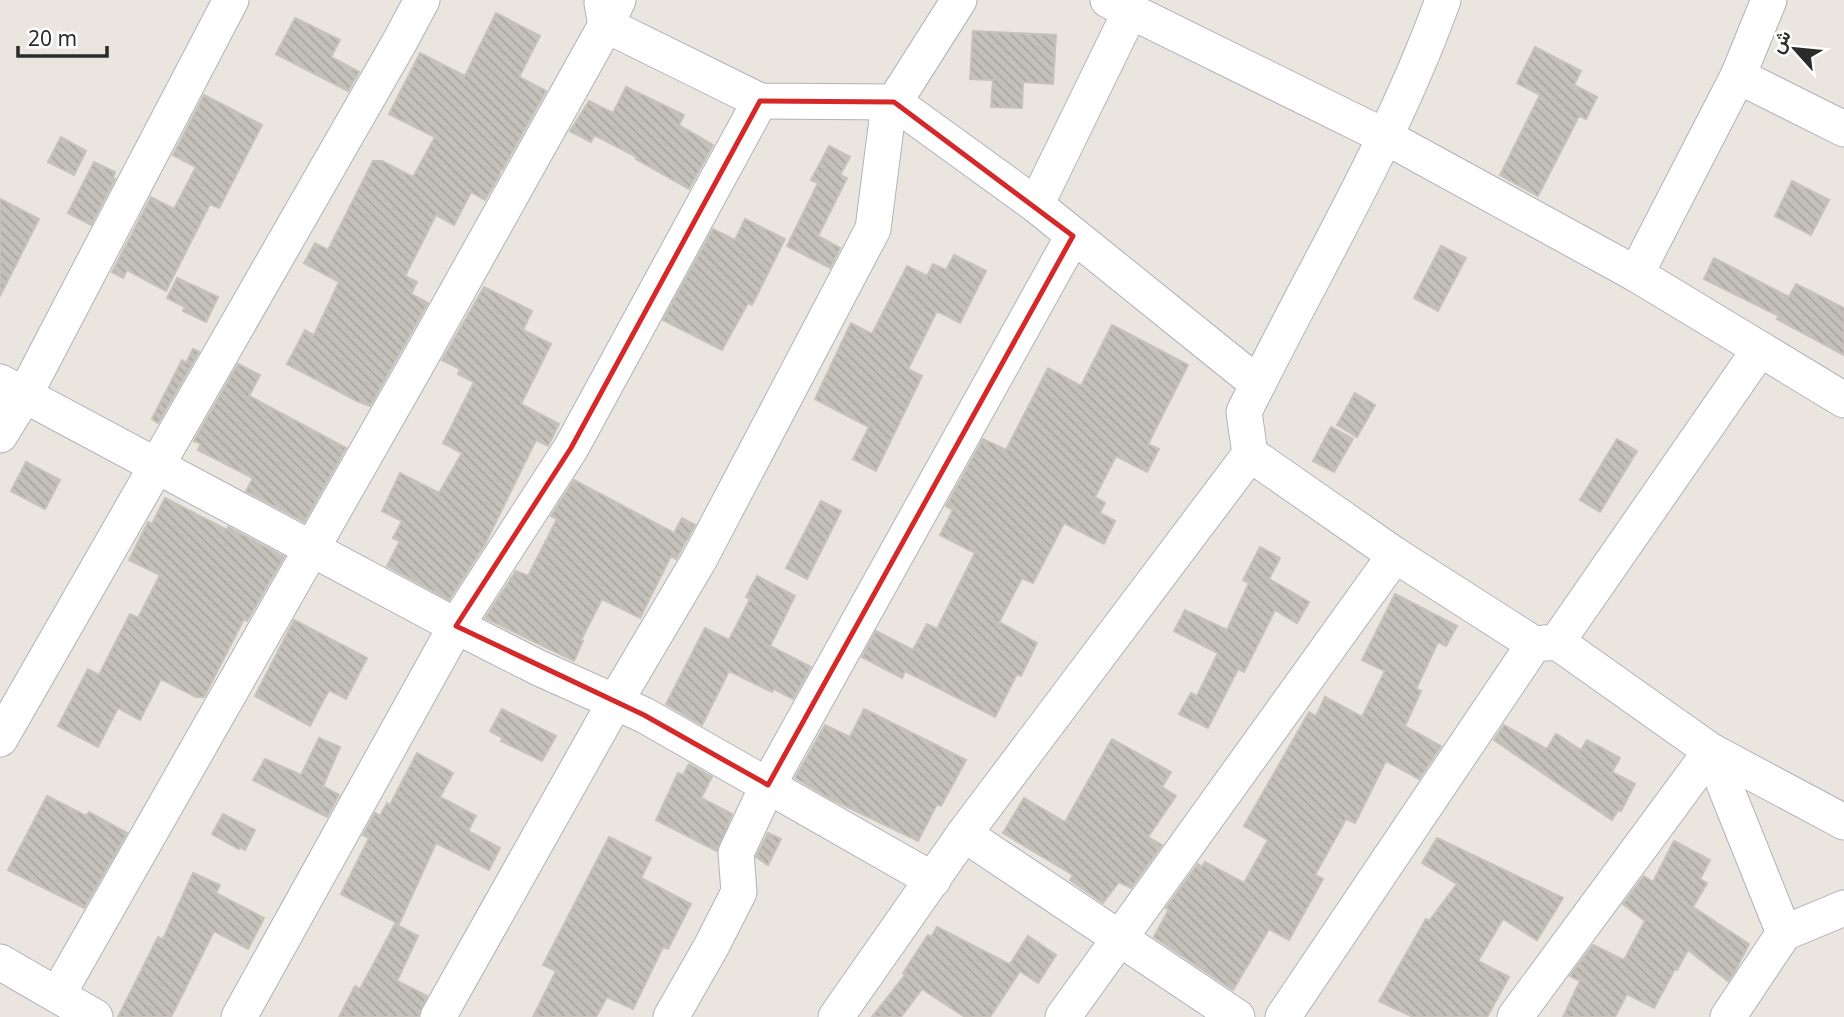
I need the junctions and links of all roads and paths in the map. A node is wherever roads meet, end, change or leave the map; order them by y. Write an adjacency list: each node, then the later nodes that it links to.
1 (232, 0): 18 (street)
2 (422, 0): 22 (street)
3 (959, 0): 10 (street)
4 (1443, 0): 12 (street)
5 (1769, 0): 8 (street)
6 (1119, 6): 12 (street); 13 (street)
7 (608, 8): 9 (street); 23 (street)
8 (1738, 76): 11 (street); 15 (street)
9 (760, 101): 10 (street); 25 (street)
10 (894, 102): 13 (street); 27 (street)
11 (1844, 130)
12 (1386, 138): 15 (street); 17 (street)
13 (1036, 205): 14 (street)
14 (1073, 236): 17 (street); 30 (street)
15 (1636, 274): 16 (street)
16 (1760, 349): 19 (street); 26 (street)
17 (1258, 384): 21 (street)
18 (12, 389): 20 (street); 22 (street)
19 (1844, 400)
20 (0, 435)
21 (1250, 454): 24 (street); 32 (street)
22 (156, 467): 23 (street); 28 (street)
23 (311, 549): 25 (street); 38 (street)
24 (1395, 555): 26 (street); 36 (street)
25 (456, 626): 27 (street); 39 (street)
26 (1545, 643): 29 (street); 45 (street)
27 (615, 702): 30 (street); 40 (street)
28 (0, 739)
29 (1712, 751): 31 (street); 35 (street); 46 (street)
30 (768, 785): 33 (street); 41 (street)
31 (1844, 822)
32 (964, 834): 33 (street); 36 (street)
33 (933, 880): 42 (street)
34 (1844, 908): 35 (street)
35 (1784, 933): 47 (street)
36 (1118, 939): 43 (street); 44 (street)
37 (0, 961): 38 (street)
38 (69, 1007)
39 (239, 1017)
40 (438, 1017)
41 (671, 1017)
42 (836, 1017)
43 (1063, 1017)
44 (1237, 1017)
45 (1283, 1017)
46 (1515, 1017)
47 (1728, 1017)

